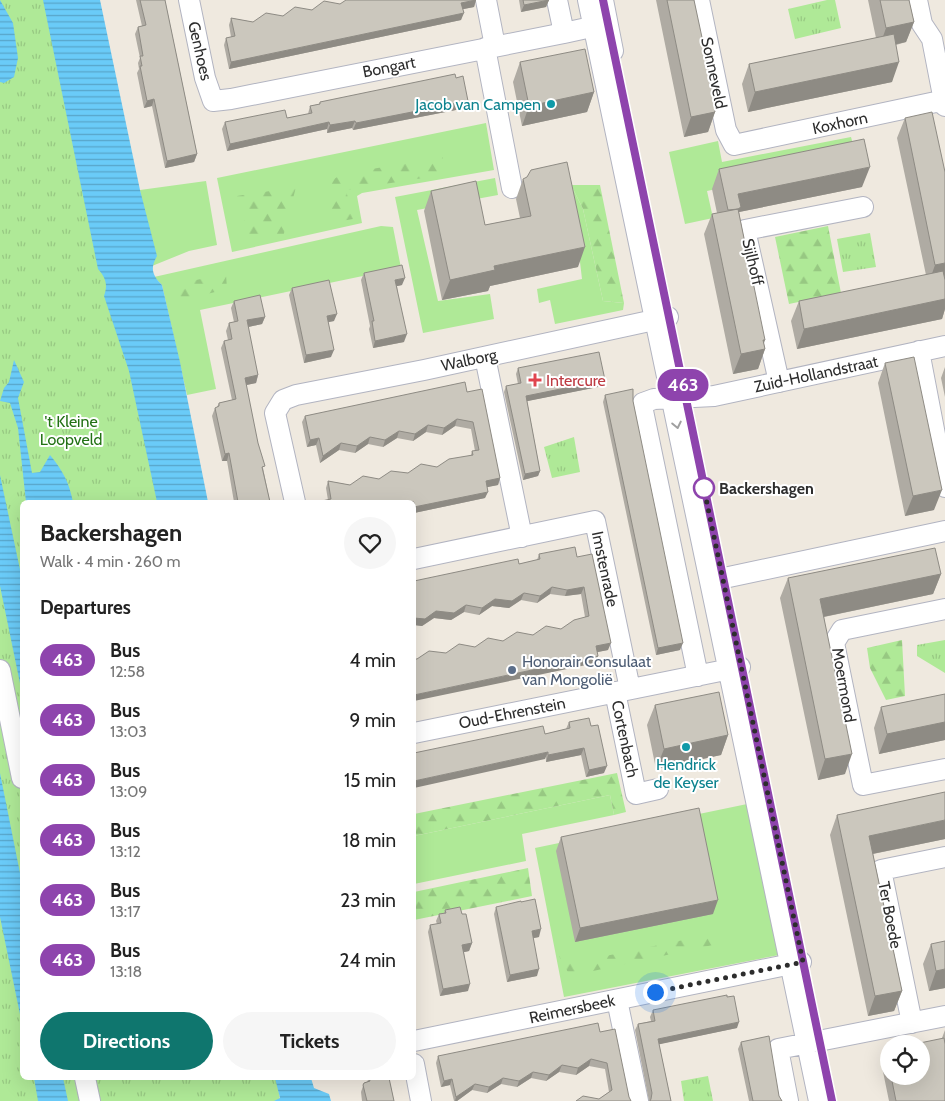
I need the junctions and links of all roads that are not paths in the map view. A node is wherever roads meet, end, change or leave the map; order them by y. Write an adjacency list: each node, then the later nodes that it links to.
1 (189, 0): 11 (street, Genhoes)
2 (486, 0): 10 (street)
3 (557, 0): 9 (street)
4 (588, 0): 8 (street)
5 (603, 0): 8 (street)
6 (699, 0): 13 (street, Sonneveld)
7 (917, 0): 12 (street)
8 (601, 25): 9 (street, Bongart); 16 (street)
9 (564, 32): 10 (street, Bongart)
10 (490, 47): 11 (street, Bongart); 14 (street)
11 (213, 101)
12 (945, 102): 13 (street, Koxhorn)
13 (734, 145)
14 (512, 188)
15 (863, 206): 20 (street, Sijlhoff)
16 (662, 318): 19 (street, Walborg); 21 (street)
17 (945, 346): 18 (street, Zuid-Hollandstraat)
18 (919, 352): 20 (street, Zuid-Hollandstraat); 22 (street)
19 (485, 356): 23 (street, Walborg); 25 (street)
20 (779, 382): 21 (street, Zuid-Hollandstraat)
21 (678, 398): 27 (street); 31 (street, Zuid-Hollandstraat)
22 (945, 487)
23 (295, 500)
24 (945, 531): 27 (street)
25 (522, 537): 26 (street, Imstenrade); 32 (street, Imstenrade)
26 (416, 559)
27 (716, 580): 29 (street)
28 (945, 609): 35 (street, Moermond)
29 (735, 668): 31 (street, Oud-Ehrenstein); 38 (street)
30 (0, 670): 34 (street)
31 (698, 676): 32 (street, Oud-Ehrenstein)
32 (622, 691): 33 (street, Oud-Ehrenstein); 36 (street, Cortenbach)
33 (416, 733)
34 (20, 768)
35 (945, 769)
36 (658, 789)
37 (945, 857): 41 (street, Ter Boede)
38 (796, 963): 39 (street, Reimersbeek); 43 (street)
39 (617, 1000): 42 (street, Reimersbeek); 48 (street)
40 (945, 1016): 41 (street)
41 (912, 1023): 43 (street)
42 (416, 1041)
43 (813, 1042): 49 (street); 50 (street); 51 (street)
44 (416, 1075): 47 (street)
45 (85, 1080): 46 (street)
46 (90, 1101)
47 (421, 1101)
48 (638, 1101)
49 (788, 1101)
50 (818, 1101)
51 (832, 1101)

